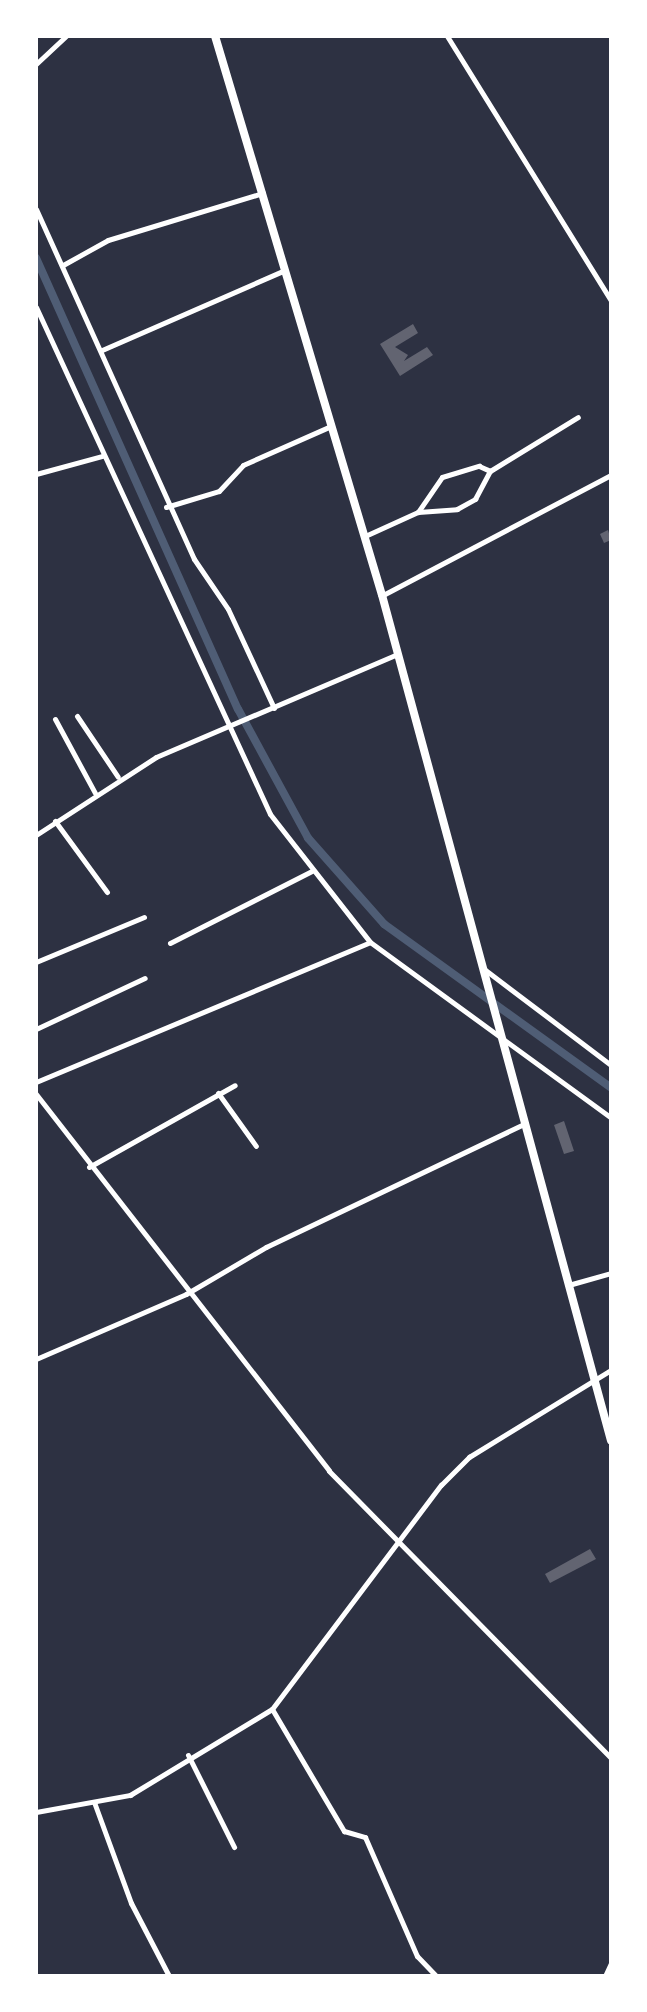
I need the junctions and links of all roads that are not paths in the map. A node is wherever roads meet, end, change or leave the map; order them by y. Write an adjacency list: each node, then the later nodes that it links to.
1 (66, 36): 4 (street)
2 (215, 36): 5 (highway)
3 (447, 36): 9 (street)
4 (36, 64)
5 (263, 193): 7 (street); 8 (highway)
6 (36, 209): 7 (street)
7 (63, 265): 11 (street)
8 (283, 271): 11 (street); 13 (highway)
9 (611, 300)
10 (36, 307): 14 (street)
11 (102, 350): 18 (street)
12 (578, 417): 15 (street)
13 (332, 426): 18 (street); 20 (highway)
14 (102, 456): 16 (street); 26 (street)
15 (490, 471): 19 (street); 19 (street)
16 (36, 474)
17 (611, 475): 21 (street)
18 (169, 507): 23 (street)
19 (418, 512): 20 (street)
20 (365, 536): 21 (highway)
21 (382, 595): 22 (highway)
22 (398, 653): 23 (street); 37 (highway)
23 (274, 708): 26 (street)
24 (77, 716): 27 (street)
25 (55, 719): 28 (street)
26 (229, 725): 27 (street); 31 (street)
27 (118, 777): 28 (street)
28 (95, 793): 29 (street)
29 (55, 821): 30 (street); 32 (street)
30 (36, 835)
31 (312, 871): 34 (street); 35 (street)
32 (107, 892)
33 (144, 917): 36 (street)
34 (370, 942): 40 (street); 42 (street)
35 (170, 943)
36 (36, 962)
37 (481, 967): 40 (highway); 41 (street)
38 (145, 978): 39 (street)
39 (36, 1029)
40 (500, 1039): 46 (street); 47 (highway)
41 (611, 1065)
42 (36, 1082)
43 (235, 1085): 44 (street)
44 (218, 1093): 48 (street); 49 (street)
45 (36, 1094): 49 (street)
46 (611, 1118)
47 (527, 1123): 51 (highway); 52 (street)
48 (256, 1146)
49 (89, 1167): 52 (street)
50 (611, 1273): 51 (street)
51 (572, 1284): 55 (highway)
52 (186, 1294): 53 (street); 57 (street)
53 (36, 1359)
54 (611, 1370): 55 (street)
55 (593, 1376): 56 (highway); 57 (street)
56 (611, 1441)
57 (397, 1546): 58 (street); 60 (street)
58 (272, 1709): 59 (street); 66 (street)
59 (188, 1755): 61 (street); 63 (street)
60 (611, 1758)
61 (94, 1802): 62 (street); 65 (street)
62 (36, 1812)
63 (234, 1847)
64 (611, 1963): 67 (street)
65 (169, 1976)
66 (436, 1976)
67 (605, 1976)

